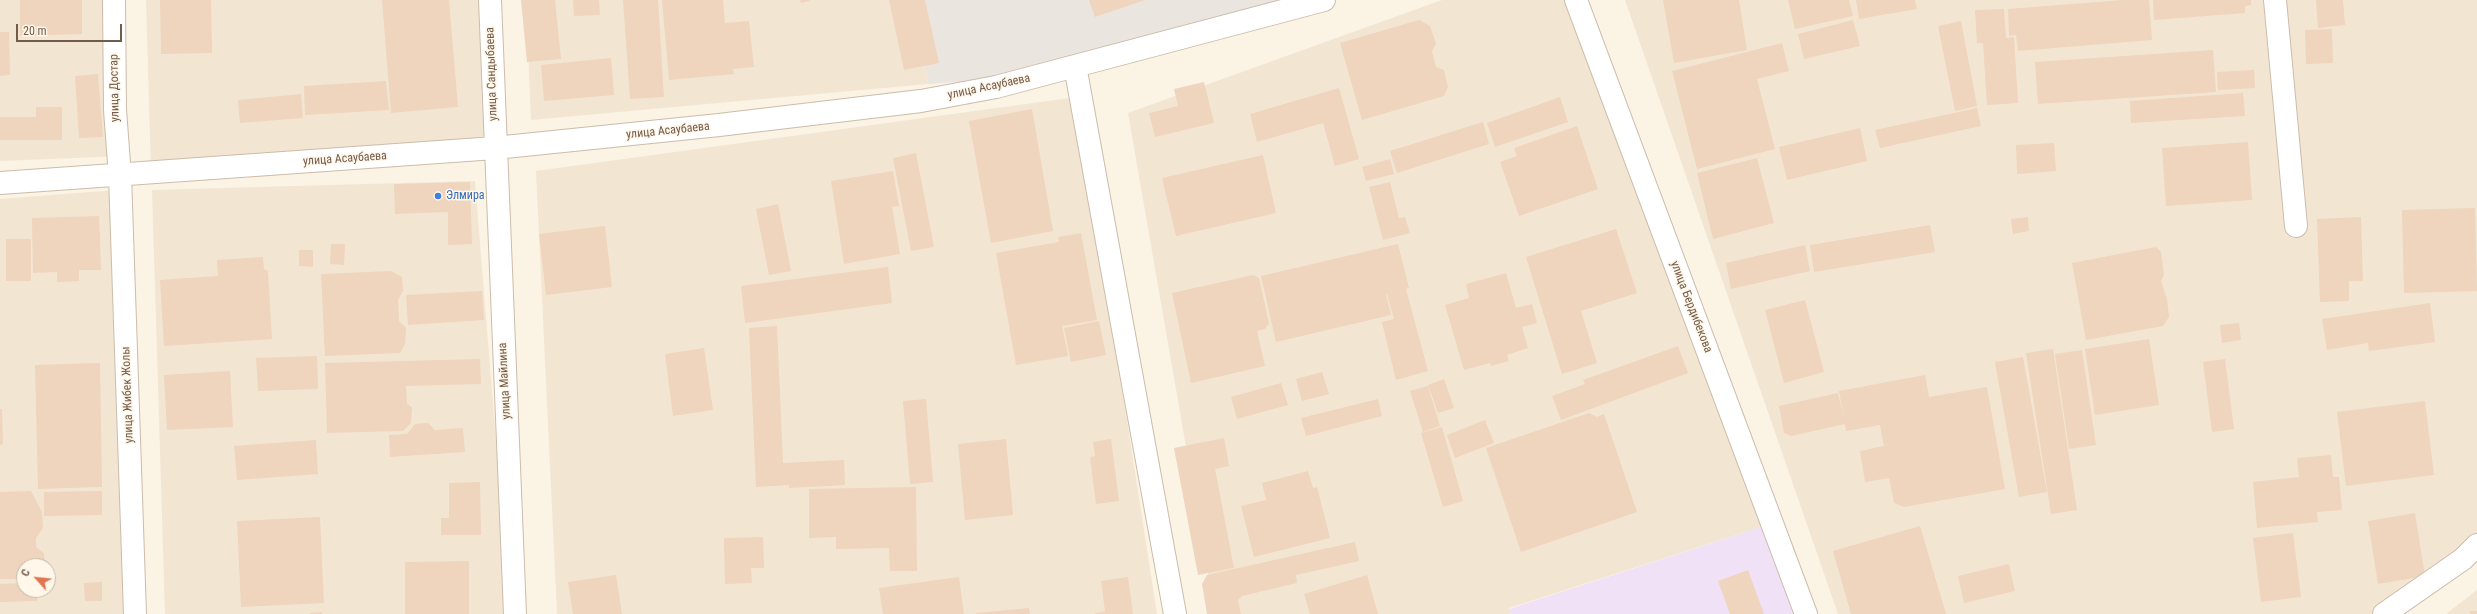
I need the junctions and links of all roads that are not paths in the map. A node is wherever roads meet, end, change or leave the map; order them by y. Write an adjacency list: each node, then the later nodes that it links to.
1 (114, 0): 8 (street, улица Достар)
2 (490, 0): 7 (street, улица Сандыбаева)
3 (1324, 0): 6 (street, улица Асаубаева)
4 (1576, 0): 15 (street, улица Бердибекова)
5 (2275, 0): 10 (street)
6 (1075, 66): 7 (street, улица Асаубаева); 14 (street)
7 (495, 148): 8 (street, улица Асаубаева); 13 (street, улица Майлина)
8 (120, 176): 9 (street, улица Асаубаева); 12 (street, улица Жибек Жолы)
9 (0, 183)
10 (2296, 226)
11 (2472, 554): 16 (street)
12 (135, 614)
13 (515, 614)
14 (1175, 614)
15 (1806, 614)
16 (2384, 614)

